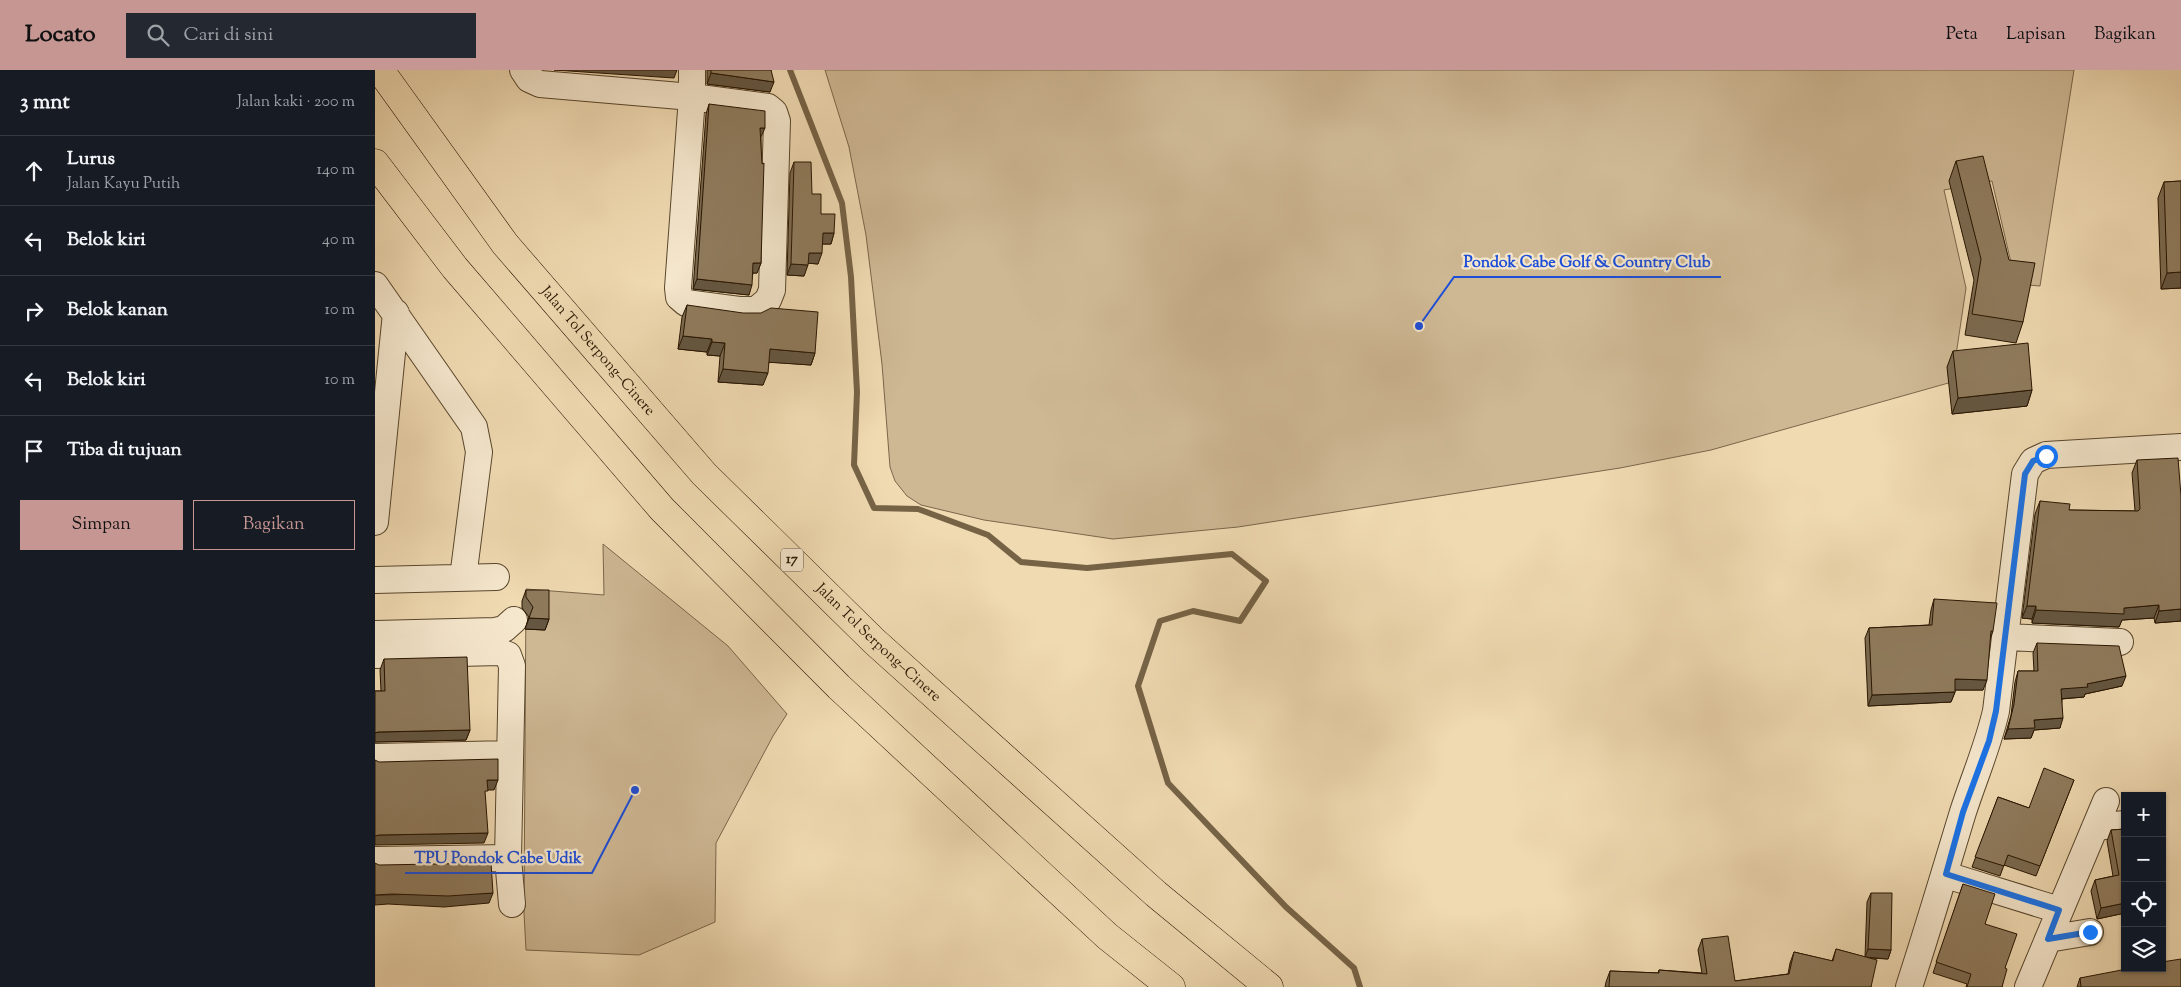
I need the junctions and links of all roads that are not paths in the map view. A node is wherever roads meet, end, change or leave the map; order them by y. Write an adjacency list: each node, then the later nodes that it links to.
1 (379, 70): 31 (highway, Jalan Tol Serpong–Cinere / 17)
2 (523, 70): 4 (street)
3 (692, 70): 4 (street)
4 (692, 97): 4 (street)
5 (375, 163): 30 (highway)
6 (375, 285): 7 (street)
7 (396, 314): 9 (street); 11 (street)
8 (2181, 447): 15 (street)
9 (375, 522)
10 (495, 577): 11 (street)
11 (463, 578): 12 (street)
12 (375, 580)
13 (514, 620): 14 (street)
14 (375, 634)
15 (2006, 637): 16 (street); 25 (street)
16 (2120, 642)
17 (375, 655): 18 (street)
18 (510, 754): 19 (street); 23 (street)
19 (375, 757)
20 (2106, 800): 22 (street)
21 (2121, 824): 22 (street)
22 (2095, 827): 27 (street)
23 (508, 858): 24 (street); 26 (street)
24 (375, 860)
25 (1946, 874): 27 (street); 32 (street)
26 (512, 904)
27 (2059, 910): 29 (street)
28 (2090, 932): 29 (street)
29 (2048, 939): 33 (street)
30 (1171, 987)
31 (1269, 987)
32 (1909, 987)
33 (2028, 987)

